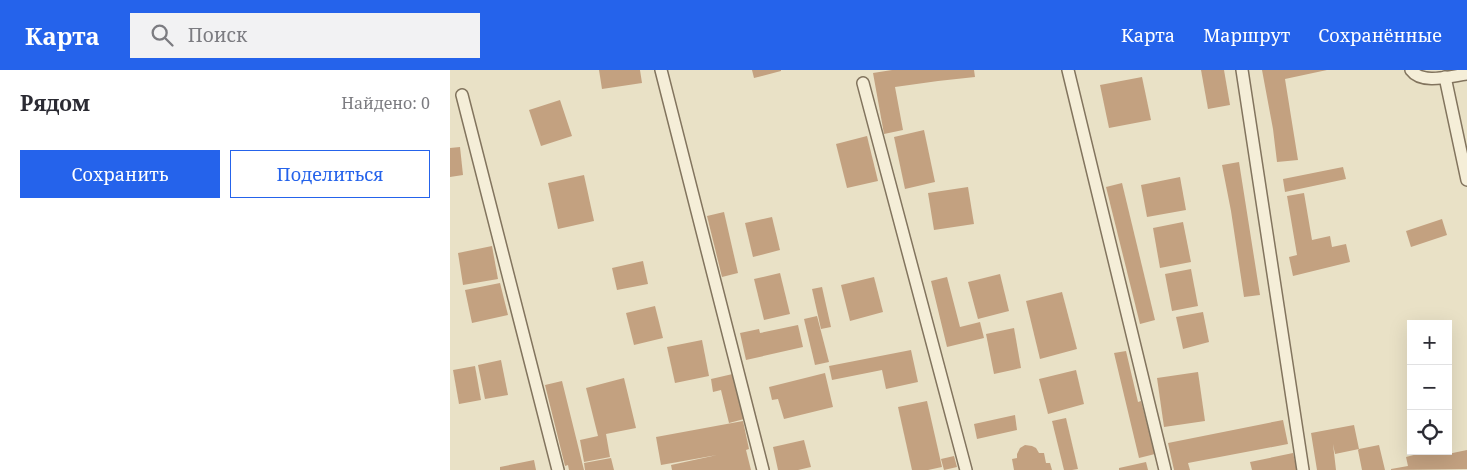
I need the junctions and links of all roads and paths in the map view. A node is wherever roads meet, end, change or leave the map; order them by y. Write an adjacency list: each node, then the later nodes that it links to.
1 (661, 70): 11 (street)
2 (1068, 70): 13 (street)
3 (1242, 70): 14 (street)
4 (1412, 70): 6 (street)
5 (1467, 74): 6 (street)
6 (1445, 77): 9 (street)
7 (863, 83): 12 (street)
8 (462, 95): 10 (street)
9 (1467, 180)
10 (558, 470)
11 (763, 470)
12 (966, 470)
13 (1165, 470)
14 (1303, 470)

